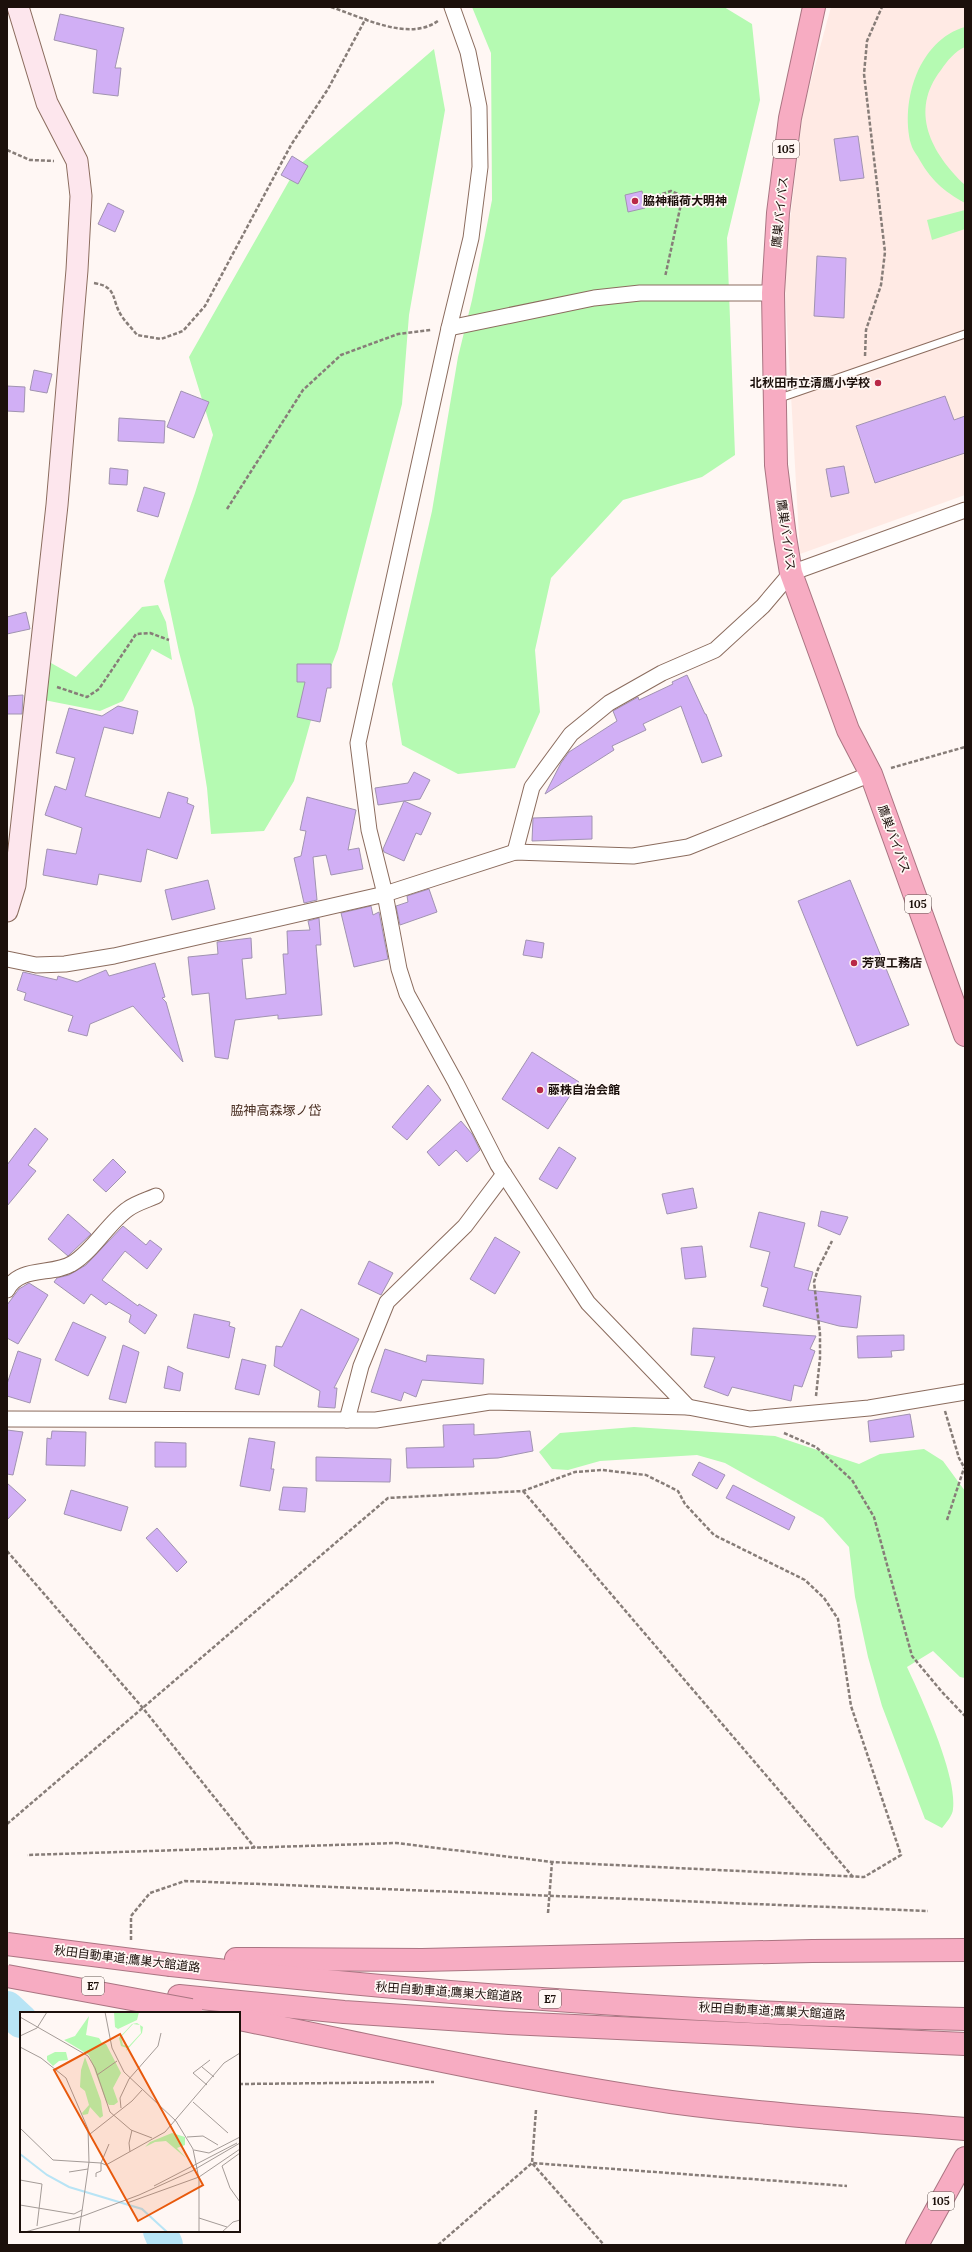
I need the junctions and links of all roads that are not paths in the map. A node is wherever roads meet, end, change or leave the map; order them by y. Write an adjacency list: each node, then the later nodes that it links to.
1 (18, 7): 13 (street)
2 (814, 7): 4 (highway, 鷹巣バイパス / 105)
3 (453, 8): 5 (street)
4 (773, 293): 5 (street); 7 (highway, 鷹巣バイパス / 105)
5 (450, 328): 12 (street)
6 (965, 334): 7 (lane)
7 (775, 399): 9 (highway, 鷹巣バイパス / 105)
8 (965, 510): 9 (street)
9 (791, 574): 10 (highway, 鷹巣バイパス / 105); 11 (street)
10 (871, 774): 11 (street); 15 (highway, 鷹巣バイパス / 105)
11 (515, 852): 12 (street)
12 (385, 894): 14 (street); 16 (street)
13 (7, 911)
14 (7, 959)
15 (965, 1034)
16 (504, 1174): 20 (street); 22 (street)
17 (156, 1196): 18 (street)
18 (7, 1290)
19 (965, 1392): 20 (street)
20 (688, 1407): 22 (street)
21 (7, 1419): 22 (street)
22 (347, 1420)
23 (7, 1943): 25 (highway, 秋田自動車道;鷹巣大館道路 / E7, bridge)
24 (965, 1950): 25 (highway)
25 (171, 1961): 29 (highway, 秋田自動車道;鷹巣大館道路 / E7)
26 (7, 1976): 27 (highway, 秋田自動車道;鷹巣大館道路, bridge)
27 (193, 2006): 30 (highway, 秋田自動車道;鷹巣大館道路 / E7)
28 (240, 2019): 31 (highway)
29 (965, 2019)
30 (965, 2044)
31 (965, 2129)
32 (965, 2158): 33 (highway, 105)
33 (917, 2245)

